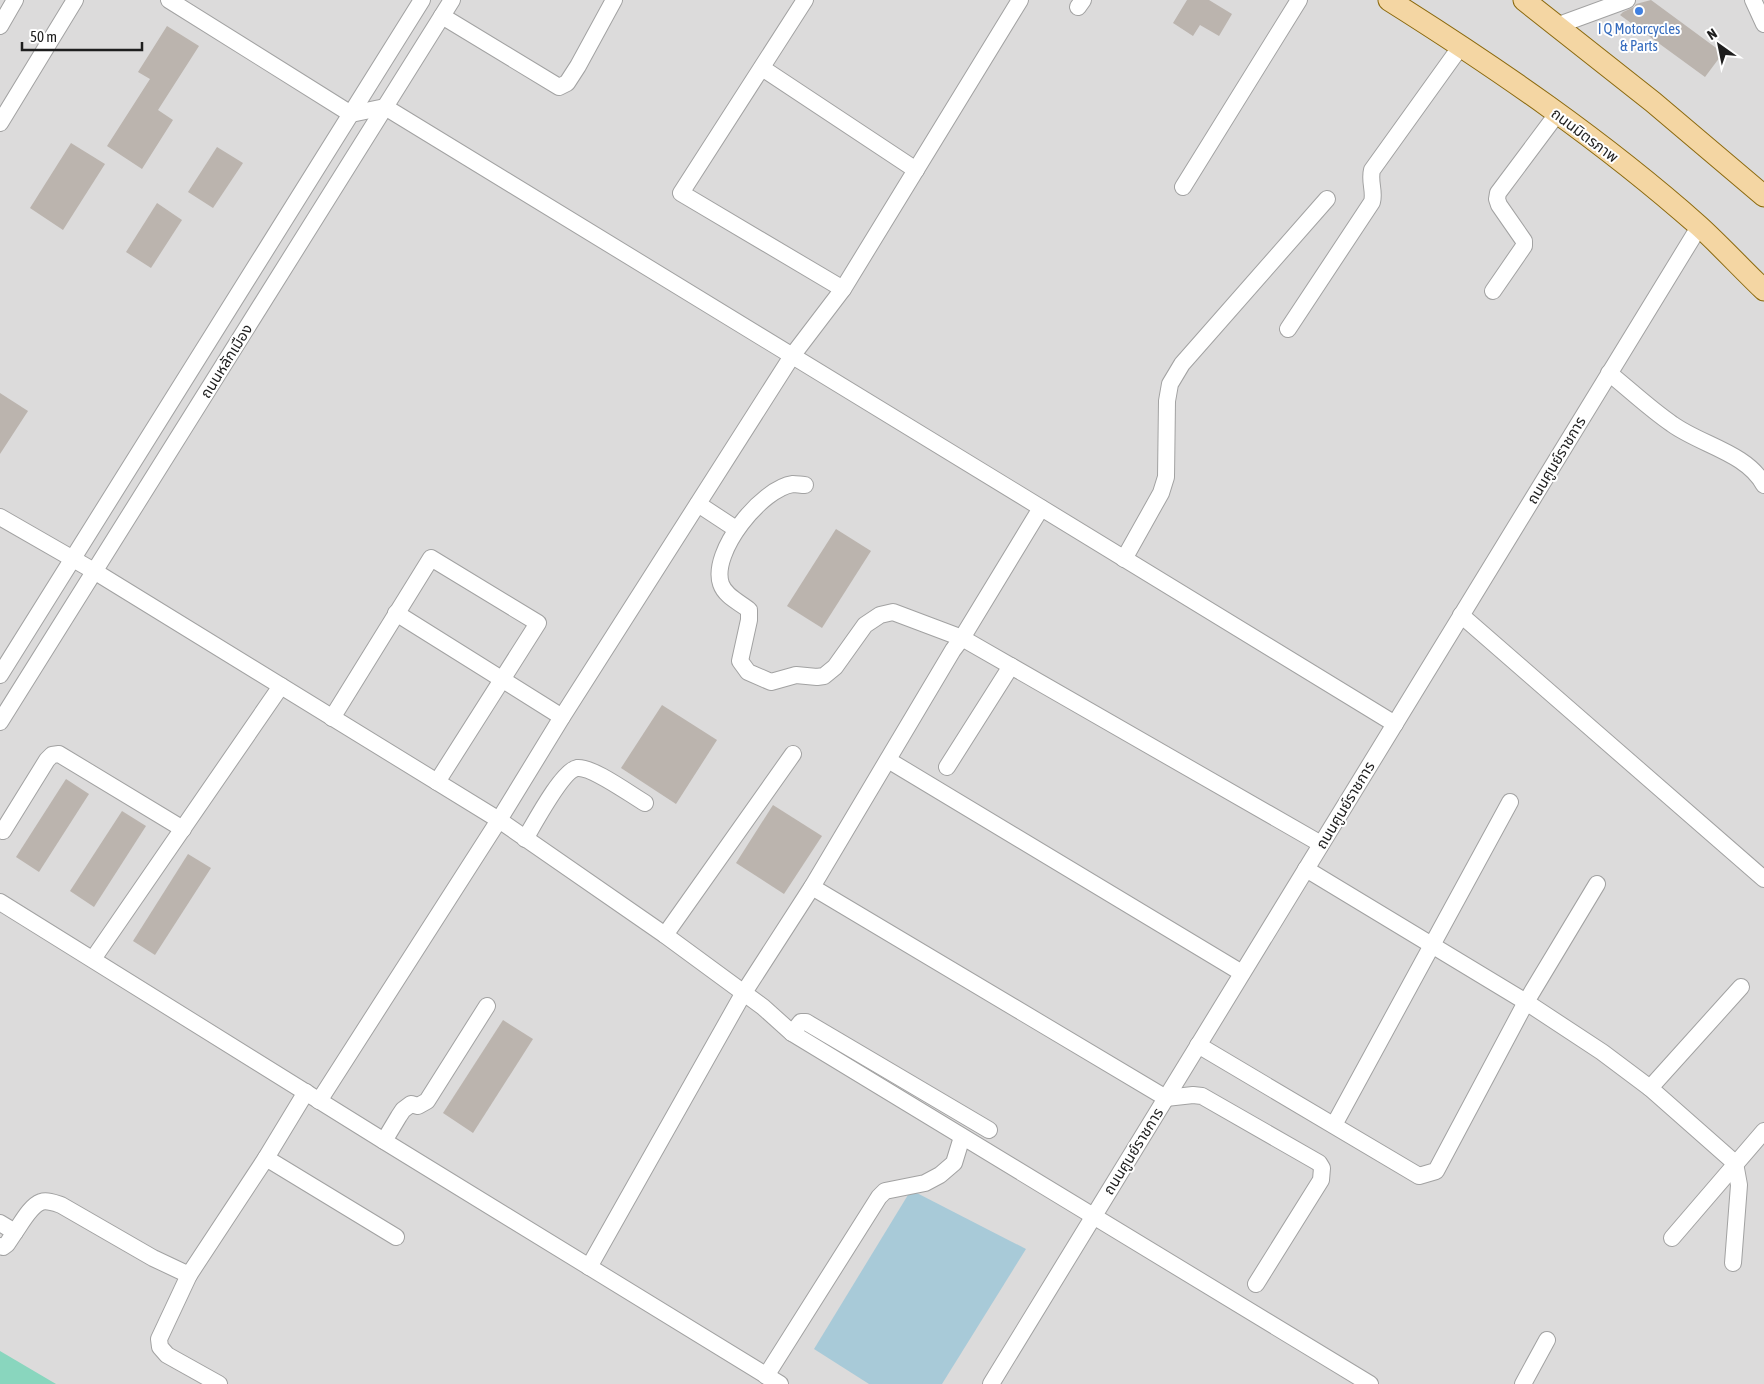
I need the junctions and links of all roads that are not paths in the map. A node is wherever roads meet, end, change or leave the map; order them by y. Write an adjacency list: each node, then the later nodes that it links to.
1 (15, 0): 16 (street)
2 (75, 0): 23 (street)
3 (169, 0): 21 (street)
4 (422, 0): 21 (street, ถนนหลักเมือง)
5 (452, 0): 14 (street, ถนนหลักเมือง)
6 (614, 0): 14 (street)
7 (804, 0): 19 (street)
8 (1020, 0): 24 (street)
9 (1389, 0): 18 (main road, ถนนมิตรภาพ)
10 (1524, 0): 17 (main road)
11 (1627, 0): 17 (street)
12 (1752, 0): 15 (street)
13 (1293, 2): 25 (street)
14 (442, 16): 20 (street, ถนนหลักเมือง)
15 (1764, 24)
16 (0, 26)
17 (1556, 26): 26 (main road)
18 (1461, 46): 22 (main road, ถนนมิตรภาพ); 32 (street)
19 (762, 68): 24 (street); 29 (street)
20 (385, 107): 21 (street); 33 (street); 43 (street, ถนนหลักเมือง)
21 (351, 114): 41 (street, ถนนหลักเมือง)
22 (1557, 114): 28 (main road, ถนนมิตรภาพ); 30 (street)
23 (0, 123)
24 (916, 170): 29 (street)
25 (1183, 187)
26 (1764, 196)
27 (1327, 199): 42 (street)
28 (1699, 227): 31 (main road, ถนนมิตรภาพ); 34 (street, ถนนศูนย์ราชการ)
29 (843, 289): 33 (street)
30 (1493, 290)
31 (1764, 290)
32 (1288, 329)
33 (792, 356): 37 (street); 38 (street)
34 (1609, 373): 36 (street); 45 (street, ถนนศูนย์ราชการ)
35 (805, 485): 40 (street)
36 (1764, 485)
37 (698, 504): 40 (street); 51 (street)
38 (1041, 508): 42 (street); 46 (street)
39 (0, 517): 41 (street)
40 (736, 529): 46 (street)
41 (73, 559): 43 (street); 48 (street, ถนนหลักเมือง)
42 (1124, 559): 54 (street)
43 (94, 571): 50 (street); 53 (street, ถนนหลักเมือง)
44 (396, 613): 49 (street); 49 (street); 52 (street)
45 (1461, 615): 54 (street, ถนนศูนย์ราชการ); 67 (street)
46 (962, 638): 47 (street); 56 (street)
47 (1011, 666): 57 (street); 65 (street)
48 (0, 675)
49 (502, 680): 51 (street); 58 (street)
50 (282, 686): 52 (street); 62 (street)
51 (562, 716): 61 (street)
52 (332, 718): 58 (street)
53 (0, 722)
54 (1395, 724): 65 (street, ถนนศูนย์ราชการ)
55 (793, 754): 71 (street)
56 (888, 760): 69 (street); 74 (street)
57 (947, 767)
58 (437, 782): 61 (street)
59 (1510, 802): 72 (street)
60 (645, 803): 64 (street)
61 (499, 820): 64 (street); 82 (street)
62 (183, 829): 63 (street); 73 (street)
63 (3, 831)
64 (525, 839): 71 (street)
65 (1321, 844): 66 (street, ถนนศูนย์ราชการ)
66 (1306, 869): 72 (street); 74 (street, ถนนศูนย์ราชการ)
67 (1758, 874)
68 (1597, 884): 77 (street)
69 (812, 887): 76 (street); 83 (street)
70 (0, 902): 73 (street)
71 (665, 935): 76 (street)
72 (1433, 946): 77 (street); 84 (street)
73 (93, 959): 82 (street)
74 (1242, 973): 80 (street, ถนนศูนย์ราชการ)
75 (1741, 986): 81 (street)
76 (743, 994): 79 (street); 98 (street)
77 (1526, 1002): 81 (street); 84 (street)
78 (487, 1006): 88 (street)
79 (792, 1032): 85 (street); 87 (street)
80 (1198, 1044): 83 (street, ถนนศูนย์ราชการ); 84 (street)
81 (1650, 1088): 90 (street)
82 (312, 1097): 88 (street); 89 (street)
83 (1166, 1098): 91 (street, ถนนศูนย์ราชการ); 100 (street)
84 (1334, 1126)
85 (989, 1130)
86 (1764, 1131): 90 (street)
87 (962, 1137): 91 (street); 102 (street)
88 (384, 1141): 98 (street)
89 (266, 1158): 94 (street); 99 (street)
90 (1735, 1163): 95 (street); 97 (street)
91 (1093, 1217): 104 (street, ถนนศูนย์ราชการ); 105 (street)
92 (0, 1223): 93 (street)
93 (15, 1232): 96 (street); 99 (street)
94 (396, 1237)
95 (1672, 1238)
96 (0, 1246)
97 (1733, 1263)
98 (589, 1267): 102 (street)
99 (190, 1276): 103 (street)
100 (1256, 1284)
101 (1547, 1340): 106 (street)
102 (773, 1380)
103 (219, 1384)
104 (991, 1384)
105 (1370, 1384)
106 (1524, 1384)

